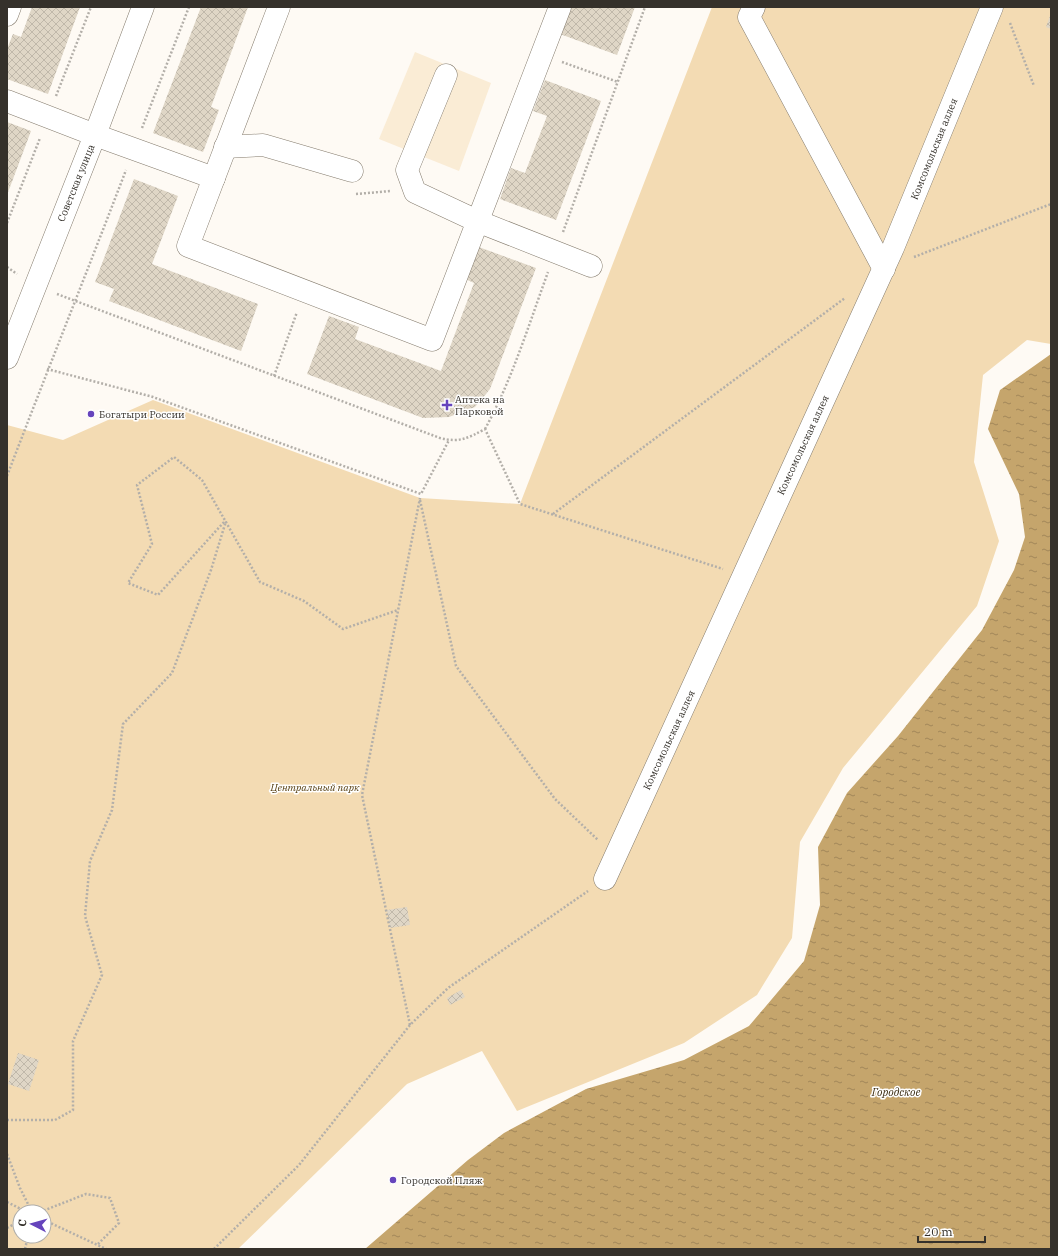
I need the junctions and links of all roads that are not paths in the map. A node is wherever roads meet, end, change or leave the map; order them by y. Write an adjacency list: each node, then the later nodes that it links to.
1 (10, 7): 7 (street)
2 (143, 7): 10 (street, Советская улица)
3 (279, 7): 11 (street)
4 (560, 7): 14 (street)
5 (754, 7): 16 (street)
6 (992, 7): 16 (street, Комсомольская аллея)
7 (7, 15)
8 (446, 75): 14 (street)
9 (7, 101): 10 (street)
10 (95, 135): 13 (street); 17 (street, Советская улица)
11 (226, 147): 12 (street); 13 (street)
12 (352, 171)
13 (214, 178): 14 (street)
14 (477, 221): 15 (street)
15 (590, 266)
16 (884, 269): 18 (street, Комсомольская аллея)
17 (7, 358)
18 (605, 879)

